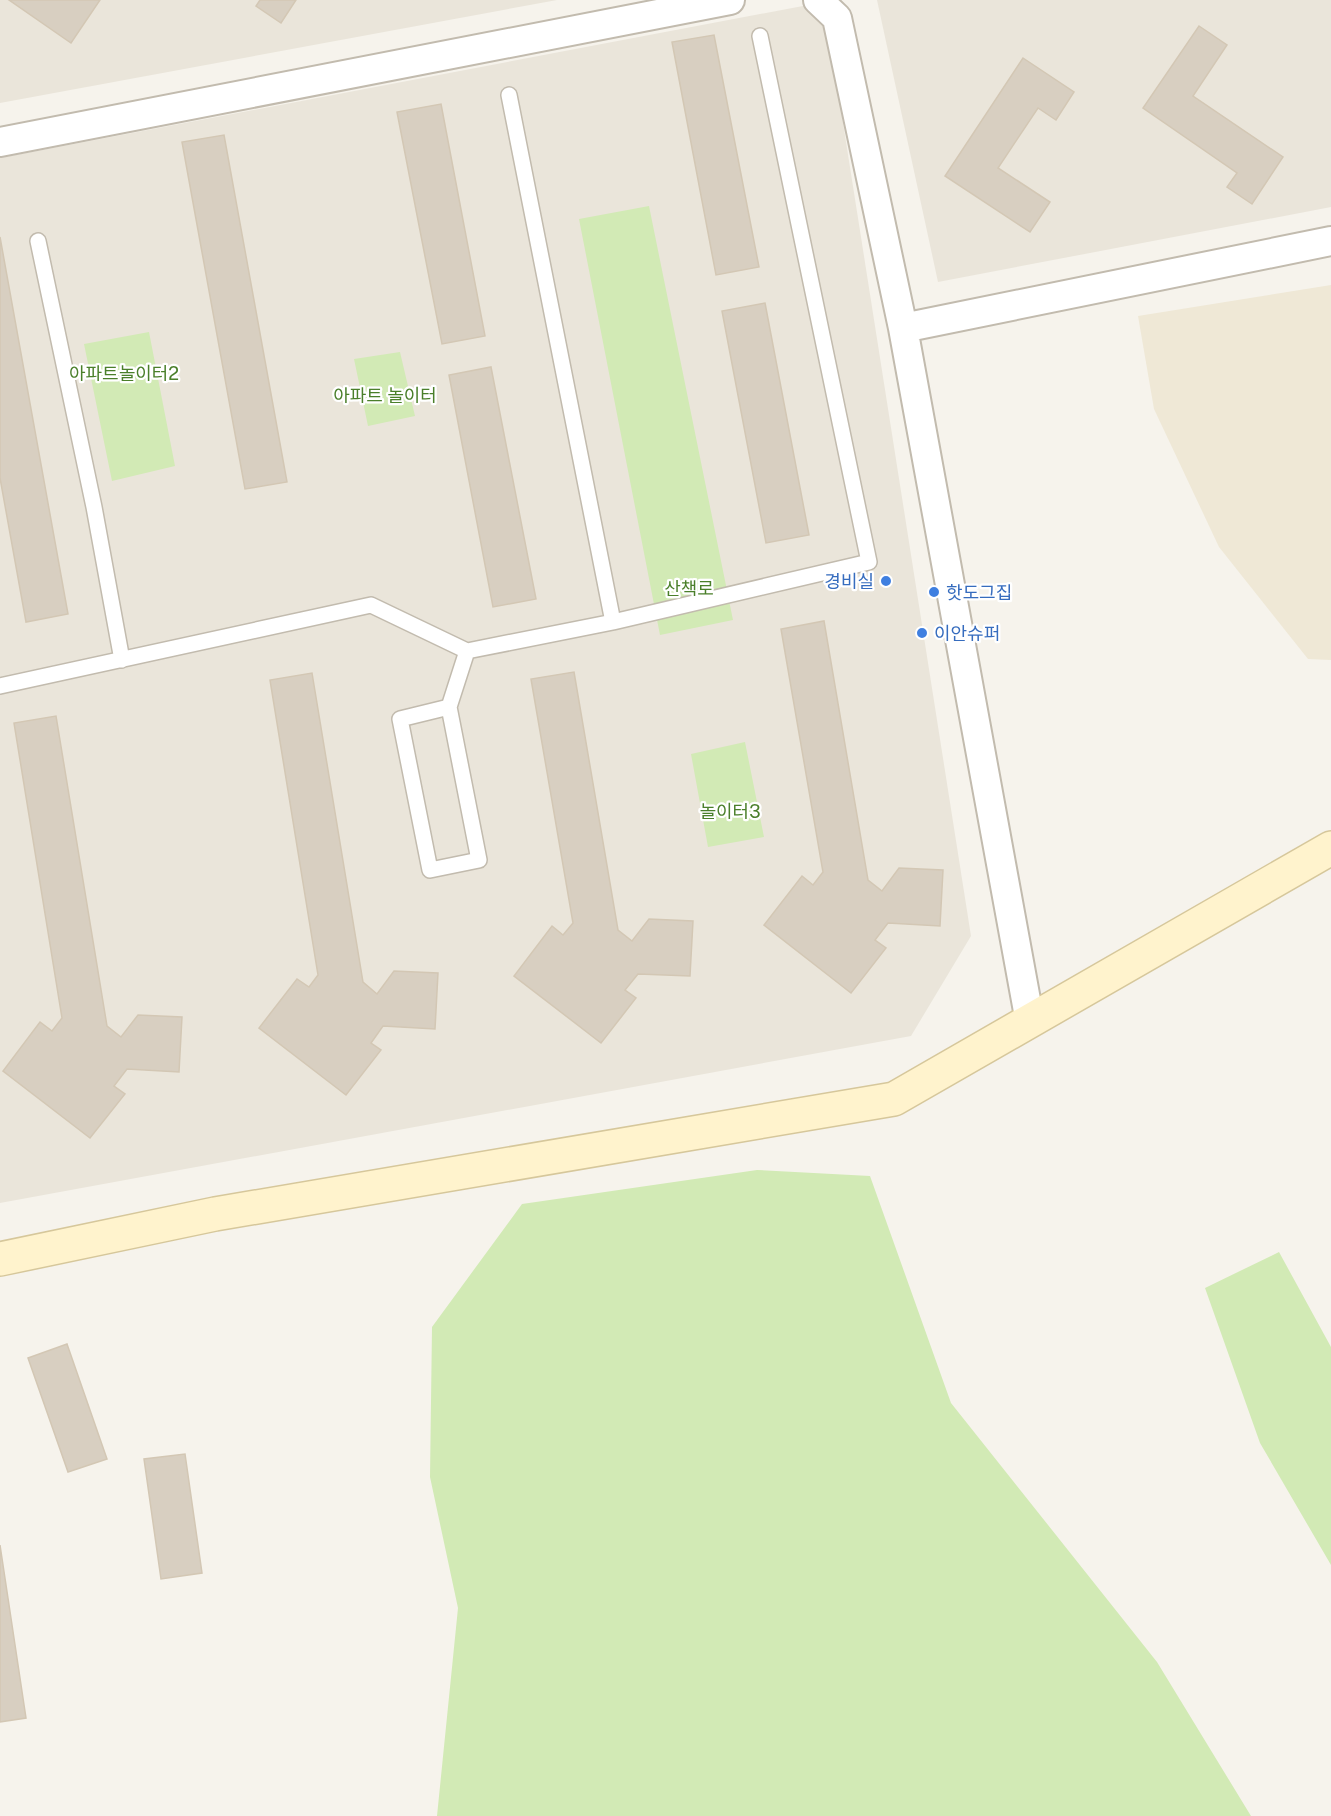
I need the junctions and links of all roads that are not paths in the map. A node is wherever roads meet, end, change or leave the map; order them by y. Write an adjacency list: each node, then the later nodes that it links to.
1 (730, 0): 5 (street)
2 (818, 0): 8 (street)
3 (760, 36): 9 (lane)
4 (509, 95): 9 (lane)
5 (0, 142)
6 (38, 241): 11 (lane)
7 (1331, 242): 8 (street)
8 (903, 327): 15 (street)
9 (614, 622): 10 (lane)
10 (467, 651): 11 (lane); 13 (lane)
11 (122, 660): 12 (lane)
12 (0, 686)
13 (449, 707): 13 (lane)
14 (1331, 848): 15 (street)
15 (1030, 1022): 16 (street)
16 (0, 1259)

